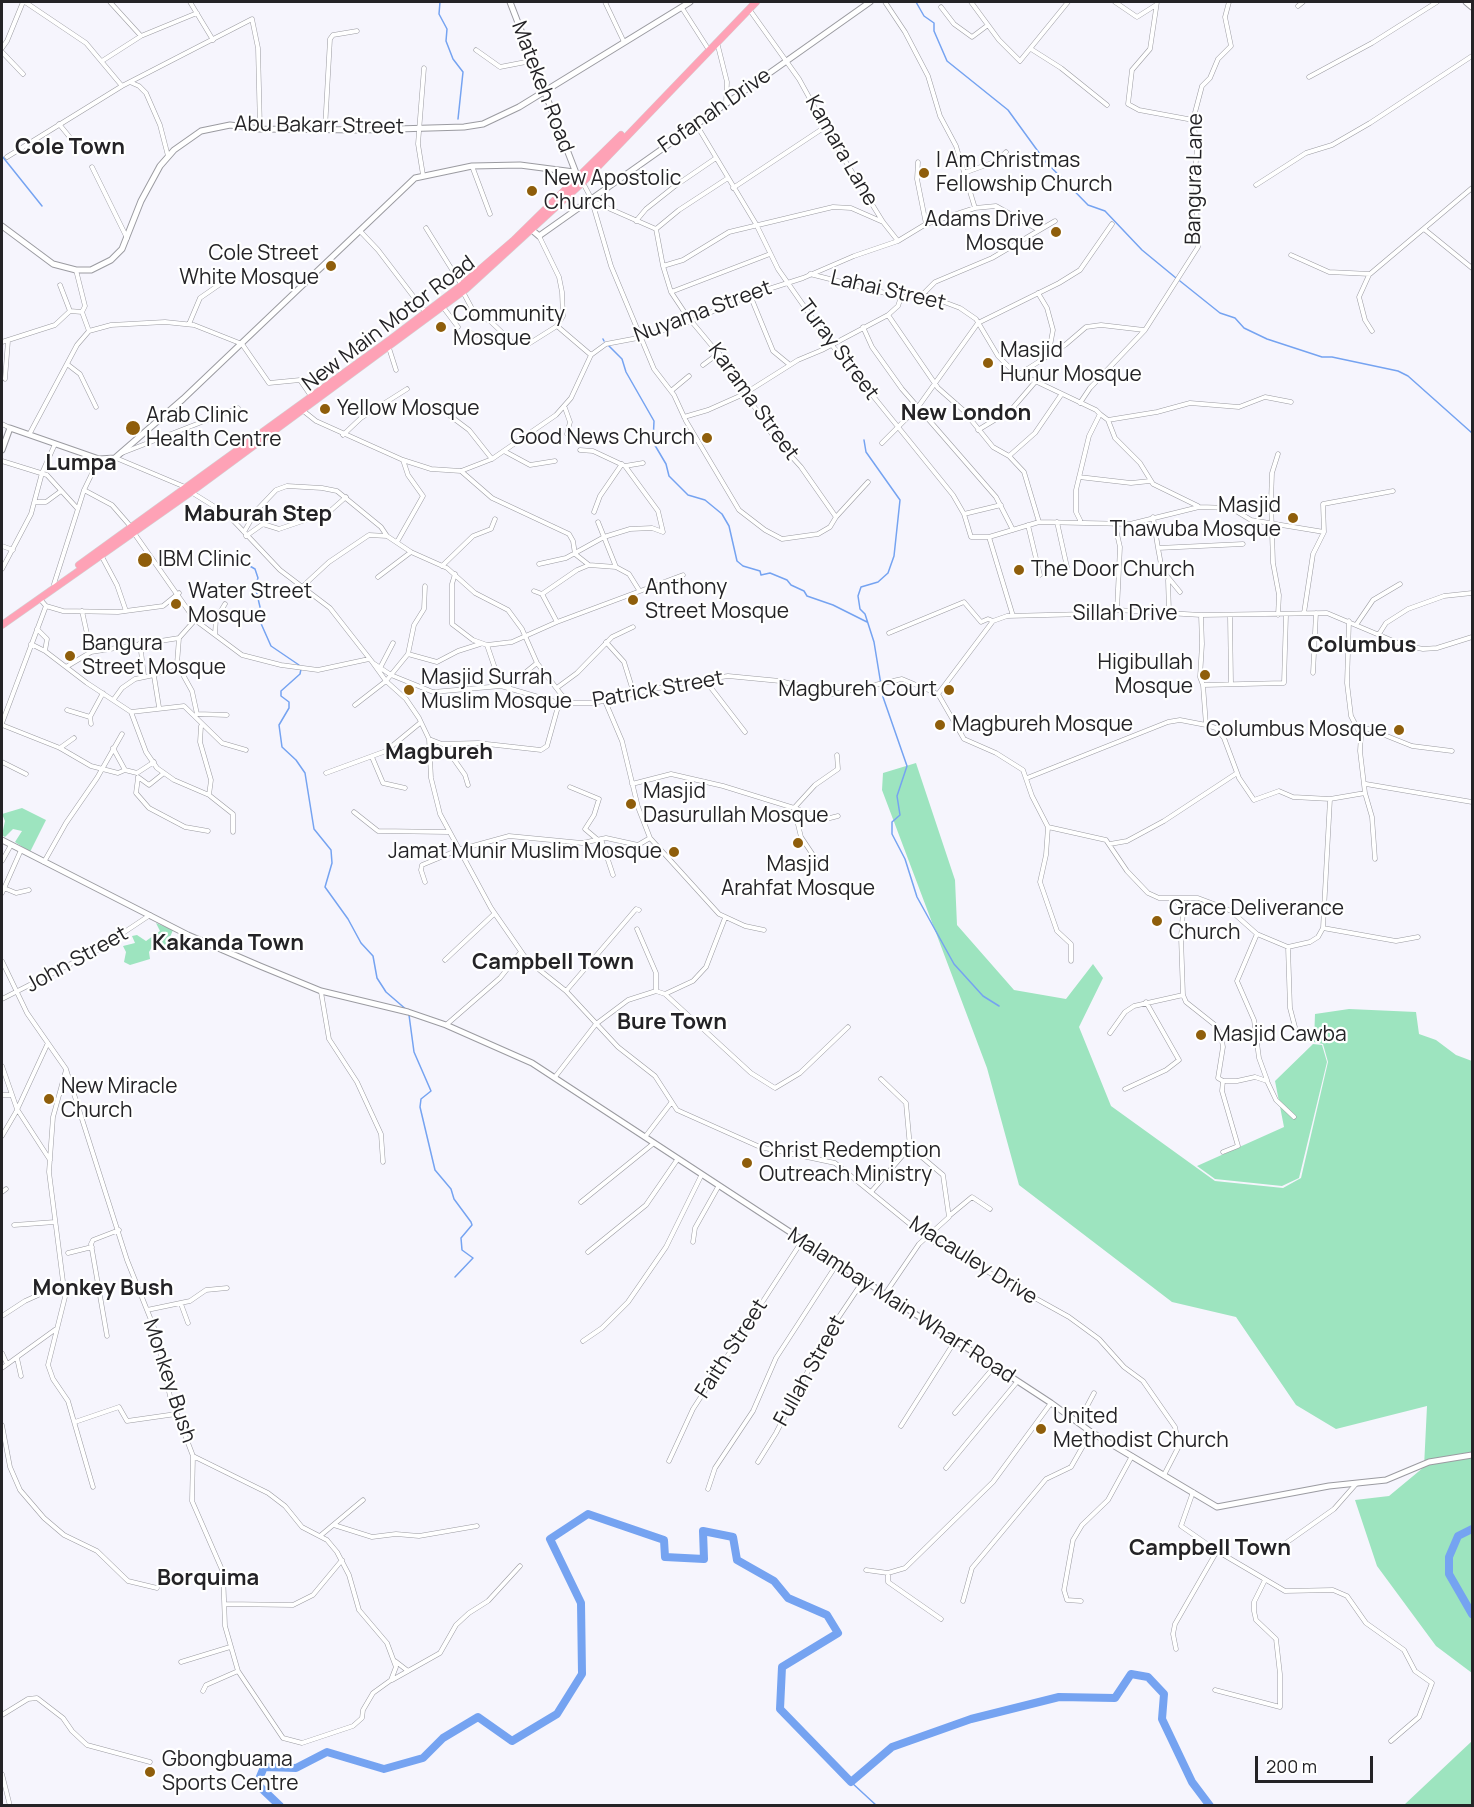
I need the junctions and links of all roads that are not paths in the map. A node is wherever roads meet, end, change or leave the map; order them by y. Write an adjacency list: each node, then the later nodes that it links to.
1 (22, 2): 31 (street); 36 (street)
2 (110, 2): 26 (street)
3 (190, 2): 23 (street)
4 (510, 2): 37 (street, Matekeh Road)
5 (605, 2): 29 (street)
6 (690, 2): 20 (street, Abu Bakarr Street)
7 (756, 2): 18 (highway, New Main Motor Road)
8 (870, 2): 35 (street, Fofanah Drive)
9 (885, 2): 61 (street)
10 (971, 2): 24 (street)
11 (1068, 2): 32 (street)
12 (1115, 2): 17 (street)
13 (1229, 2): 46 (street, Bangura Lane)
14 (1303, 2): 19 (street)
15 (1437, 2): 40 (street)
16 (1466, 2): 22 (street)
17 (1157, 3): 46 (street)
18 (750, 5): 28 (highway, New Main Motor Road); 30 (highway, New Main Motor Road); 35 (street, Kamara Lane)
19 (1298, 6)
20 (681, 7): 29 (street, Abu Bakarr Street); 30 (street)
21 (941, 7): 24 (street)
22 (1473, 7)
23 (197, 13): 26 (street); 27 (street)
24 (988, 25): 32 (street)
25 (357, 31): 52 (street)
26 (141, 36): 36 (street)
27 (213, 40): 41 (street); 51 (street)
28 (717, 42): 44 (street); 63 (highway, New Main Motor Road)
29 (625, 43): 43 (street, Abu Bakarr Street)
30 (707, 47): 63 (highway, New Main Motor Road)
31 (2, 48): 39 (street)
32 (1031, 49): 45 (street)
33 (476, 50): 37 (street)
34 (1473, 56): 65 (street)
35 (786, 60): 44 (street, Fofanah Drive); 50 (street, Kamara Lane)
36 (102, 61): 42 (street)
37 (531, 61): 43 (street, Matekeh Road)
38 (424, 68): 49 (street)
39 (23, 74)
40 (1309, 77)
41 (130, 82): 42 (street); 56 (street)
42 (122, 87): 47 (street)
43 (543, 92): 49 (street, Abu Bakarr Street); 63 (street, Matekeh Road)
44 (726, 103): 48 (street, Fofanah Drive)
45 (1107, 105)
46 (1193, 120): 115 (street, Bangura Lane)
47 (59, 124): 54 (street); 55 (street)
48 (696, 124): 57 (street, Turay Street); 68 (street, Fofanah Drive)
49 (418, 127): 52 (street, Abu Bakarr Street); 62 (street)
50 (825, 127): 66 (street); 73 (street, Kamara Lane)
51 (260, 129): 52 (street, Abu Bakarr Street); 56 (street, Abu Bakarr Street)
52 (325, 129)
53 (1006, 152): 61 (street)
54 (105, 153)
55 (7, 157)
56 (168, 157): 85 (street, Abu Bakarr Street)
57 (716, 158): 64 (street, Turay Street); 71 (street)
58 (918, 162): 74 (street)
59 (472, 166): 62 (street); 63 (street); 70 (street)
60 (93, 168): 85 (street)
61 (964, 173): 69 (street)
62 (423, 175): 81 (street)
63 (578, 177): 68 (street); 82 (highway, New Main Motor Road); 97 (highway, New Main Motor Road)
64 (728, 178): 66 (street, Turay Street); 79 (street)
65 (1256, 185)
66 (733, 188): 76 (street, Turay Street)
67 (1473, 188): 80 (street)
68 (591, 200): 71 (street); 84 (street, Fofanah Drive); 119 (street)
69 (975, 208): 74 (street, Nuyama Street); 83 (street, Nuyama Street)
70 (490, 214)
71 (636, 221): 79 (street)
72 (1055, 221): 83 (street)
73 (883, 222): 76 (street); 86 (street, Kamara Lane)
74 (926, 224): 86 (street, Nuyama Street)
75 (1112, 224): 99 (street)
76 (756, 225): 87 (street, Turay Street); 89 (street)
77 (2, 226): 91 (street)
78 (426, 228): 97 (street)
79 (656, 229): 89 (street, Karama Street)
80 (1424, 229): 90 (street); 93 (street)
81 (359, 230): 106 (street); 123 (street)
82 (532, 230): 84 (street); 97 (highway, New Main Motor Road)
83 (1037, 230): 101 (street)
84 (539, 236): 111 (street)
85 (128, 238): 91 (street, Abu Bakarr Street)
86 (898, 241): 92 (street, Nuyama Street)
87 (770, 254): 95 (street, Turay Street); 98 (street)
88 (1291, 255): 93 (street)
89 (663, 266): 98 (street, Karama Street)
90 (1473, 268)
91 (76, 270): 105 (street)
92 (810, 274): 95 (street, Nuyama Street); 102 (street, Lahai Street)
93 (1370, 274): 117 (street)
94 (226, 280): 110 (street)
95 (788, 283): 100 (street, Nuyama Street); 124 (street, Turay Street)
96 (60, 285): 104 (street)
97 (462, 289): 103 (highway, New Main Motor Road); 106 (highway, New Main Motor Road); 118 (street)
98 (671, 292): 108 (street, Karama Street)
99 (1038, 293): 109 (street); 125 (street)
100 (750, 295): 108 (street, Nuyama Street); 131 (street)
101 (922, 295): 102 (street, Lahai Street); 109 (street, Lahai Street)
102 (901, 297): 107 (street)
103 (443, 308): 112 (street); 114 (highway, New Main Motor Road)
104 (70, 311): 105 (street); 120 (street)
105 (82, 312): 116 (street)
106 (426, 313): 114 (highway, New Main Motor Road)
107 (888, 315): 113 (street); 137 (street)
108 (691, 321): 119 (street, Nuyama Street); 127 (street, Karama Street)
109 (978, 323): 133 (street, Lahai Street); 137 (street)
110 (189, 324): 116 (street); 123 (street)
111 (557, 326): 122 (street); 128 (street)
112 (458, 327)
113 (863, 327): 124 (street); 146 (street)
114 (410, 329): 126 (highway, New Main Motor Road); 141 (highway, New Main Motor Road)
115 (1145, 330): 133 (street); 144 (street, Bangura Lane)
116 (89, 331): 129 (street)
117 (1372, 331)
118 (471, 333)
119 (643, 337): 128 (street, Nuyama Street); 139 (street)
120 (8, 341): 121 (street); 135 (street)
121 (2, 342)
122 (530, 343)
123 (242, 344): 141 (street); 166 (street)
124 (831, 344): 131 (street); 155 (street, Turay Street)
125 (1050, 346)
126 (389, 348): 132 (street); 149 (highway, New Main Motor Road)
127 (719, 353): 130 (street); 140 (street, Karama Street)
128 (591, 355): 148 (street)
129 (67, 364): 145 (street); 158 (street)
130 (702, 365)
131 (790, 365): 140 (street)
132 (396, 370)
133 (1021, 373): 136 (street, Lahai Street)
134 (688, 376): 139 (street)
135 (5, 379)
136 (1036, 381): 142 (street, Lahai Street); 157 (street)
137 (935, 383): 146 (street); 157 (street)
138 (407, 389): 160 (street)
139 (671, 391): 152 (street)
140 (744, 394): 152 (street); 193 (street, Karama Street)
141 (314, 395): 149 (highway, New Main Motor Road)
142 (1061, 395): 144 (street, Lahai Street); 168 (street)
143 (1291, 402): 153 (street)
144 (1080, 403): 150 (street, Lahai Street)
145 (96, 407)
146 (918, 407): 155 (street); 188 (street)
147 (238, 408): 166 (street)
148 (565, 408): 159 (street); 165 (street)
149 (300, 409): 160 (street); 184 (highway, New Main Motor Road)
150 (1100, 414): 153 (street); 179 (street)
151 (449, 415): 171 (street)
152 (684, 417): 193 (street)
153 (1108, 420): 180 (street)
154 (2, 424): 156 (street)
155 (897, 427): 162 (street); 192 (street, Turay Street)
156 (10, 428): 158 (street); 163 (street)
157 (978, 430): 168 (street)
158 (30, 433): 161 (street)
159 (567, 434)
160 (343, 435): 172 (street)
161 (56, 442): 170 (street); 178 (street)
162 (882, 442)
163 (2, 450)
164 (580, 450): 176 (street)
165 (504, 451): 171 (street); 173 (street)
166 (121, 453): 169 (street)
167 (1278, 454): 200 (street)
168 (1009, 456): 198 (street)
169 (115, 458): 170 (street); 184 (street)
170 (99, 459): 183 (street)
171 (492, 459): 177 (street)
172 (403, 460): 177 (street); 210 (street)
173 (555, 461)
174 (2, 462): 178 (street)
175 (643, 464): 176 (street)
176 (623, 465): 191 (street); 208 (street)
177 (461, 471): 216 (street)
178 (42, 473): 182 (street); 187 (street)
179 (1079, 477): 180 (street); 196 (street)
180 (1150, 481): 189 (street)
181 (868, 482): 193 (street)
182 (61, 490): 187 (street); 190 (street)
183 (84, 490): 190 (street); 203 (street)
184 (188, 490): 203 (highway, New Main Motor Road); 206 (street)
185 (1393, 491): 205 (street)
186 (346, 497): 206 (street); 206 (street); 207 (street, Patrick Street)
187 (35, 502): 214 (street)
188 (1002, 505): 192 (street); 204 (street)
189 (1199, 507): 194 (street); 200 (street)
190 (78, 508): 229 (street)
191 (594, 512)
192 (964, 514): 209 (street, Turay Street)
193 (836, 517)
194 (1153, 517): 202 (street); 213 (street)
195 (495, 519): 220 (street)
196 (1081, 521): 199 (street); 202 (street)
197 (597, 522): 208 (street)
198 (1039, 522): 199 (street); 201 (street)
199 (1057, 522): 222 (street)
200 (1272, 523): 205 (street); 249 (street)
201 (1028, 525): 204 (street); 226 (street)
202 (1114, 525): 242 (street)
203 (133, 530): 217 (highway, New Main Motor Road); 229 (highway, New Main Motor Road); 236 (street)
204 (1013, 530): 209 (street)
205 (1324, 532): 246 (street)
206 (245, 534): 232 (street)
207 (387, 536): 210 (street, Patrick Street); 232 (street)
208 (604, 537): 216 (street); 221 (street)
209 (988, 537): 251 (street)
210 (397, 542): 215 (street, Patrick Street)
211 (1243, 544): 213 (street)
212 (2, 546): 214 (street)
213 (1158, 548): 228 (street)
214 (13, 550): 223 (street)
215 (411, 552): 220 (street, Patrick Street); 227 (street)
216 (575, 554): 218 (street); 219 (street)
217 (101, 555): 239 (highway, New Main Motor Road); 244 (street)
218 (539, 564)
219 (589, 565): 221 (street); 238 (street)
220 (442, 566): 224 (street, Patrick Street)
221 (616, 567): 233 (street)
222 (1067, 567)
223 (2, 569)
224 (456, 573): 264 (street, Patrick Street); 271 (street)
225 (683, 575): 233 (street)
226 (1040, 575)
227 (378, 577)
228 (1168, 579): 235 (street); 245 (street)
229 (54, 584): 257 (highway, New Main Motor Road)
230 (1400, 584): 258 (street)
231 (424, 586): 275 (street)
232 (302, 588): 276 (street)
233 (639, 590): 256 (street)
234 (534, 591): 238 (street)
235 (1180, 592)
236 (179, 593): 244 (street); 253 (street)
237 (1473, 593): 263 (street)
238 (542, 594): 256 (street)
239 (40, 599): 241 (street); 257 (highway, New Main Motor Road)
240 (225, 604): 262 (street)
241 (46, 606): 243 (street); 260 (street)
242 (1118, 610): 245 (street, Sillah Drive); 251 (street, Sillah Drive)
243 (82, 611): 244 (street); 274 (street)
244 (126, 611)
245 (1169, 612): 248 (street, Sillah Drive)
246 (1304, 613): 247 (street, Sillah Drive); 250 (street, Sillah Drive)
247 (1316, 613): 255 (street, Sillah Drive); 282 (street)
248 (1200, 615): 252 (street, Sillah Drive); 289 (street)
249 (1278, 615): 250 (street, Sillah Drive); 252 (street, Sillah Drive)
250 (1286, 615): 288 (street)
251 (1013, 616): 254 (street, Sillah Drive)
252 (1230, 616): 288 (street)
253 (195, 620): 262 (street); 266 (street)
254 (993, 621): 261 (street); 295 (street)
255 (1349, 621): 258 (street, Sillah Drive); 315 (street)
256 (557, 622): 264 (street)
257 (2, 623)
258 (1356, 625): 263 (street, Sillah Drive)
259 (633, 627): 267 (street)
260 (37, 629): 270 (street); 273 (street)
261 (889, 633)
262 (215, 634): 276 (street)
263 (1379, 634): 265 (street, Sillah Drive)
264 (526, 635): 272 (street); 278 (street, Patrick Street)
265 (1473, 637)
266 (179, 638): 268 (street); 279 (street)
267 (606, 642): 292 (street); 294 (street)
268 (140, 643): 274 (street); 285 (street)
269 (393, 643): 281 (street)
270 (31, 644): 273 (street); 311 (street)
271 (481, 644): 272 (street); 275 (street)
272 (487, 645): 290 (street)
273 (45, 651): 280 (street)
274 (91, 652): 280 (street)
275 (408, 654): 284 (street)
276 (369, 659): 277 (street)
277 (373, 663): 281 (street); 287 (street, Macauley Drive)
278 (537, 663): 291 (street); 292 (street, Patrick Street)
279 (177, 664): 283 (street); 298 (street)
280 (66, 667): 293 (street)
281 (380, 668): 284 (street)
282 (1313, 673)
283 (154, 675): 285 (street); 304 (street)
284 (391, 675): 287 (street); 290 (street)
285 (144, 676): 297 (street)
286 (705, 680): 294 (street, Patrick Street); 295 (street, Patrick Street); 316 (street)
287 (386, 681): 302 (street); 310 (street, Macauley Drive)
288 (1231, 683): 289 (street)
289 (1203, 685): 314 (street)
290 (501, 686): 291 (street)
291 (509, 686): 300 (street)
292 (558, 687): 296 (street, Patrick Street)
293 (103, 693): 297 (street); 309 (street)
294 (634, 694): 299 (street, Patrick Street)
295 (938, 694): 336 (street)
296 (563, 696): 300 (street); 301 (street, Patrick Street)
297 (114, 699): 306 (street)
298 (194, 699): 303 (street); 307 (street)
299 (605, 701): 301 (street, Patrick Street); 337 (street)
300 (559, 703): 301 (street); 320 (street)
301 (567, 704)
302 (355, 705)
303 (184, 706): 304 (street); 307 (street)
304 (159, 707): 306 (street)
305 (67, 710): 309 (street)
306 (131, 712): 328 (street)
307 (196, 715): 308 (street); 313 (street)
308 (227, 715)
309 (90, 717): 312 (street)
310 (420, 723): 319 (street, Macauley Drive); 326 (street)
311 (2, 724): 321 (street)
312 (91, 724)
313 (201, 725): 323 (street); 343 (street)
314 (1206, 725): 333 (street); 336 (street)
315 (1356, 726): 324 (street); 338 (street)
316 (745, 732)
317 (122, 734): 322 (street)
318 (74, 738): 321 (street)
319 (429, 739): 320 (street); 352 (street, Macauley Drive)
320 (455, 745): 339 (street)
321 (60, 748): 329 (street)
322 (113, 748): 329 (street); 330 (street)
323 (246, 750)
324 (1452, 752)
325 (837, 755): 346 (street)
326 (372, 757): 332 (street); 341 (street)
327 (2, 762): 334 (street)
328 (154, 762): 331 (street); 335 (street)
329 (102, 768): 330 (street); 362 (street)
330 (125, 770): 335 (street)
331 (164, 773): 335 (street); 343 (street)
332 (326, 773)
333 (1237, 773): 344 (street); 356 (street)
334 (26, 774)
335 (137, 776): 350 (street)
336 (1026, 778): 349 (street)
337 (632, 784): 346 (street); 353 (street)
338 (1366, 784): 342 (street); 345 (street)
339 (468, 786)
340 (570, 787): 354 (street)
341 (405, 788)
342 (1365, 793): 344 (street); 360 (street)
343 (209, 795): 351 (street)
344 (1330, 799): 373 (street)
345 (1473, 802)
346 (794, 808): 348 (street); 363 (street)
347 (354, 812): 352 (street)
348 (838, 816)
349 (1048, 827): 356 (street); 382 (street)
350 (208, 831)
351 (233, 832)
352 (448, 832): 359 (street, Macauley Drive)
353 (650, 838): 354 (street); 372 (street)
354 (599, 839): 359 (street); 364 (street)
355 (2, 840): 357 (street, Malambay Main Wharf Road)
356 (1110, 844): 368 (street)
357 (11, 845): 358 (street, Malambay Main Wharf Road); 361 (street)
358 (21, 850): 362 (street, Malambay Main Wharf Road); 366 (street)
359 (458, 850): 365 (street); 370 (street, Macauley Drive)
360 (1376, 859)
361 (2, 861)
362 (44, 862): 371 (street, Malambay Main Wharf Road)
363 (826, 869)
364 (613, 875)
365 (425, 882)
366 (2, 890): 367 (street)
367 (29, 890)
368 (1176, 899): 376 (street); 388 (street)
369 (639, 910): 385 (street)
370 (495, 914): 379 (street, Macauley Drive); 380 (street)
371 (150, 915): 384 (street, Malambay Main Wharf Road); 386 (street, John Street)
372 (724, 918): 375 (street); 387 (street)
373 (1323, 928): 377 (street); 378 (street)
374 (637, 929): 383 (street)
375 (764, 930)
376 (1257, 934): 378 (street); 402 (street)
377 (1418, 937)
378 (1288, 948): 394 (street)
379 (520, 953): 385 (street, Macauley Drive); 392 (street)
380 (445, 960)
381 (2, 961): 386 (street, Monkey Bush)
382 (1071, 961)
383 (656, 990): 387 (street); 391 (street)
384 (321, 991): 392 (street, Malambay Main Wharf Road); 416 (street)
385 (566, 991): 391 (street, Macauley Drive)
386 (16, 993): 389 (street, John Street); 396 (street, Monkey Bush)
387 (665, 994): 393 (street)
388 (1183, 995): 390 (street); 401 (street)
389 (2, 999)
390 (1146, 1002): 395 (street); 403 (street)
391 (596, 1024): 399 (street); 406 (street, Macauley Drive)
392 (446, 1025): 399 (street, Malambay Main Wharf Road)
393 (848, 1027)
394 (1295, 1027)
395 (1110, 1033)
396 (47, 1045): 398 (street, Monkey Bush); 407 (street)
397 (2, 1066): 405 (street)
398 (66, 1070): 415 (street); 425 (street, Monkey Bush)
399 (555, 1077): 410 (street, Malambay Main Wharf Road)
400 (881, 1079): 412 (street)
401 (1223, 1081): 402 (street); 413 (street)
402 (1268, 1081): 408 (street)
403 (1125, 1089)
404 (2, 1095): 405 (street)
405 (10, 1095): 407 (street)
406 (671, 1102): 410 (street); 419 (street, Macauley Drive)
407 (17, 1109): 409 (street); 415 (street)
408 (1294, 1117)
409 (2, 1136)
410 (645, 1137): 411 (street, Malambay Main Wharf Road)
411 (654, 1143): 414 (street, Malambay Main Wharf Road); 420 (street)
412 (910, 1147): 419 (street); 422 (street)
413 (1223, 1152)
414 (677, 1160): 417 (street, Malambay Main Wharf Road); 431 (street)
415 (51, 1161): 423 (street)
416 (383, 1162)
417 (701, 1176): 418 (street, Malambay Main Wharf Road); 443 (street)
418 (718, 1187): 427 (street, Malambay Main Wharf Road); 428 (street)
419 (871, 1192): 426 (street, Macauley Drive)
420 (581, 1202)
421 (990, 1209): 422 (street)
422 (949, 1216): 426 (street)
423 (55, 1221): 424 (street); 434 (street)
424 (14, 1225)
425 (119, 1230): 429 (street); 438 (street, Monkey Bush)
426 (927, 1238): 436 (street); 467 (street, Macauley Drive)
427 (802, 1241): 432 (street, Malambay Main Wharf Road); 464 (street, Faith Street)
428 (693, 1242)
429 (92, 1247): 430 (street); 442 (street)
430 (68, 1252)
431 (588, 1252)
432 (837, 1264): 433 (street, Malambay Main Wharf Road); 470 (street)
433 (863, 1281): 436 (street, Malambay Main Wharf Road); 465 (street, Fullah Street)
434 (63, 1284): 439 (street); 441 (street)
435 (227, 1288): 437 (street)
436 (885, 1294): 444 (street, Malambay Main Wharf Road)
437 (181, 1304): 438 (street); 440 (street)
438 (147, 1310): 455 (street, Monkey Bush)
439 (2, 1316)
440 (188, 1323)
441 (57, 1329): 446 (street); 456 (street)
442 (107, 1336)
443 (583, 1341)
444 (955, 1341): 448 (street, Malambay Main Wharf Road); 459 (street)
445 (2, 1353): 447 (street)
446 (17, 1358): 447 (street); 450 (street)
447 (7, 1364): 449 (street)
448 (994, 1367): 451 (street, Malambay Main Wharf Road); 454 (street)
449 (2, 1368)
450 (21, 1376)
451 (1017, 1382): 453 (street, Malambay Main Wharf Road); 466 (street)
452 (1094, 1394): 457 (street)
453 (1051, 1403): 457 (street, Malambay Main Wharf Road); 481 (street)
454 (955, 1413)
455 (176, 1414): 456 (street); 463 (street, Monkey Bush)
456 (75, 1422): 469 (street)
457 (1078, 1423): 460 (street, Malambay Main Wharf Road)
458 (2, 1425): 483 (street)
459 (901, 1426)
460 (1090, 1432): 461 (street, Malambay Main Wharf Road); 484 (street)
461 (1132, 1455): 467 (street, Malambay Main Wharf Road); 485 (street)
462 (1473, 1455): 468 (street, Malambay Main Wharf Road)
463 (193, 1456): 475 (street); 486 (street, Monkey Bush)
464 (669, 1461)
465 (758, 1462)
466 (946, 1468)
467 (1164, 1475): 471 (street, Malambay Main Wharf Road)
468 (1356, 1484): 471 (street, Malambay Main Wharf Road); 476 (street)
469 (93, 1487)
470 (708, 1489)
471 (1193, 1492): 477 (street)
472 (363, 1500): 473 (street)
473 (334, 1525): 474 (street); 475 (street)
474 (477, 1526)
475 (320, 1536): 478 (street)
476 (1276, 1550)
477 (1217, 1551): 482 (street); 489 (street)
478 (342, 1560): 486 (street); 490 (street)
479 (520, 1566): 493 (street)
480 (866, 1570): 481 (street)
481 (888, 1573): 487 (street)
482 (1265, 1580): 495 (street); 498 (street)
483 (157, 1588)
484 (963, 1601)
485 (1081, 1601)
486 (226, 1604): 488 (street, Monkey Bush)
487 (941, 1619)
488 (230, 1647): 491 (street); 492 (street, Monkey Bush)
489 (1176, 1649)
490 (395, 1660): 493 (street); 494 (street)
491 (182, 1662)
492 (238, 1671): 494 (street, Monkey Bush); 496 (street)
493 (408, 1671): 494 (street)
494 (392, 1680)
495 (1215, 1690)
496 (202, 1691)
497 (2, 1715): 499 (street)
498 (1391, 1741)
499 (150, 1762)
500 (2, 1774): 501 (street)
501 (10, 1806)

